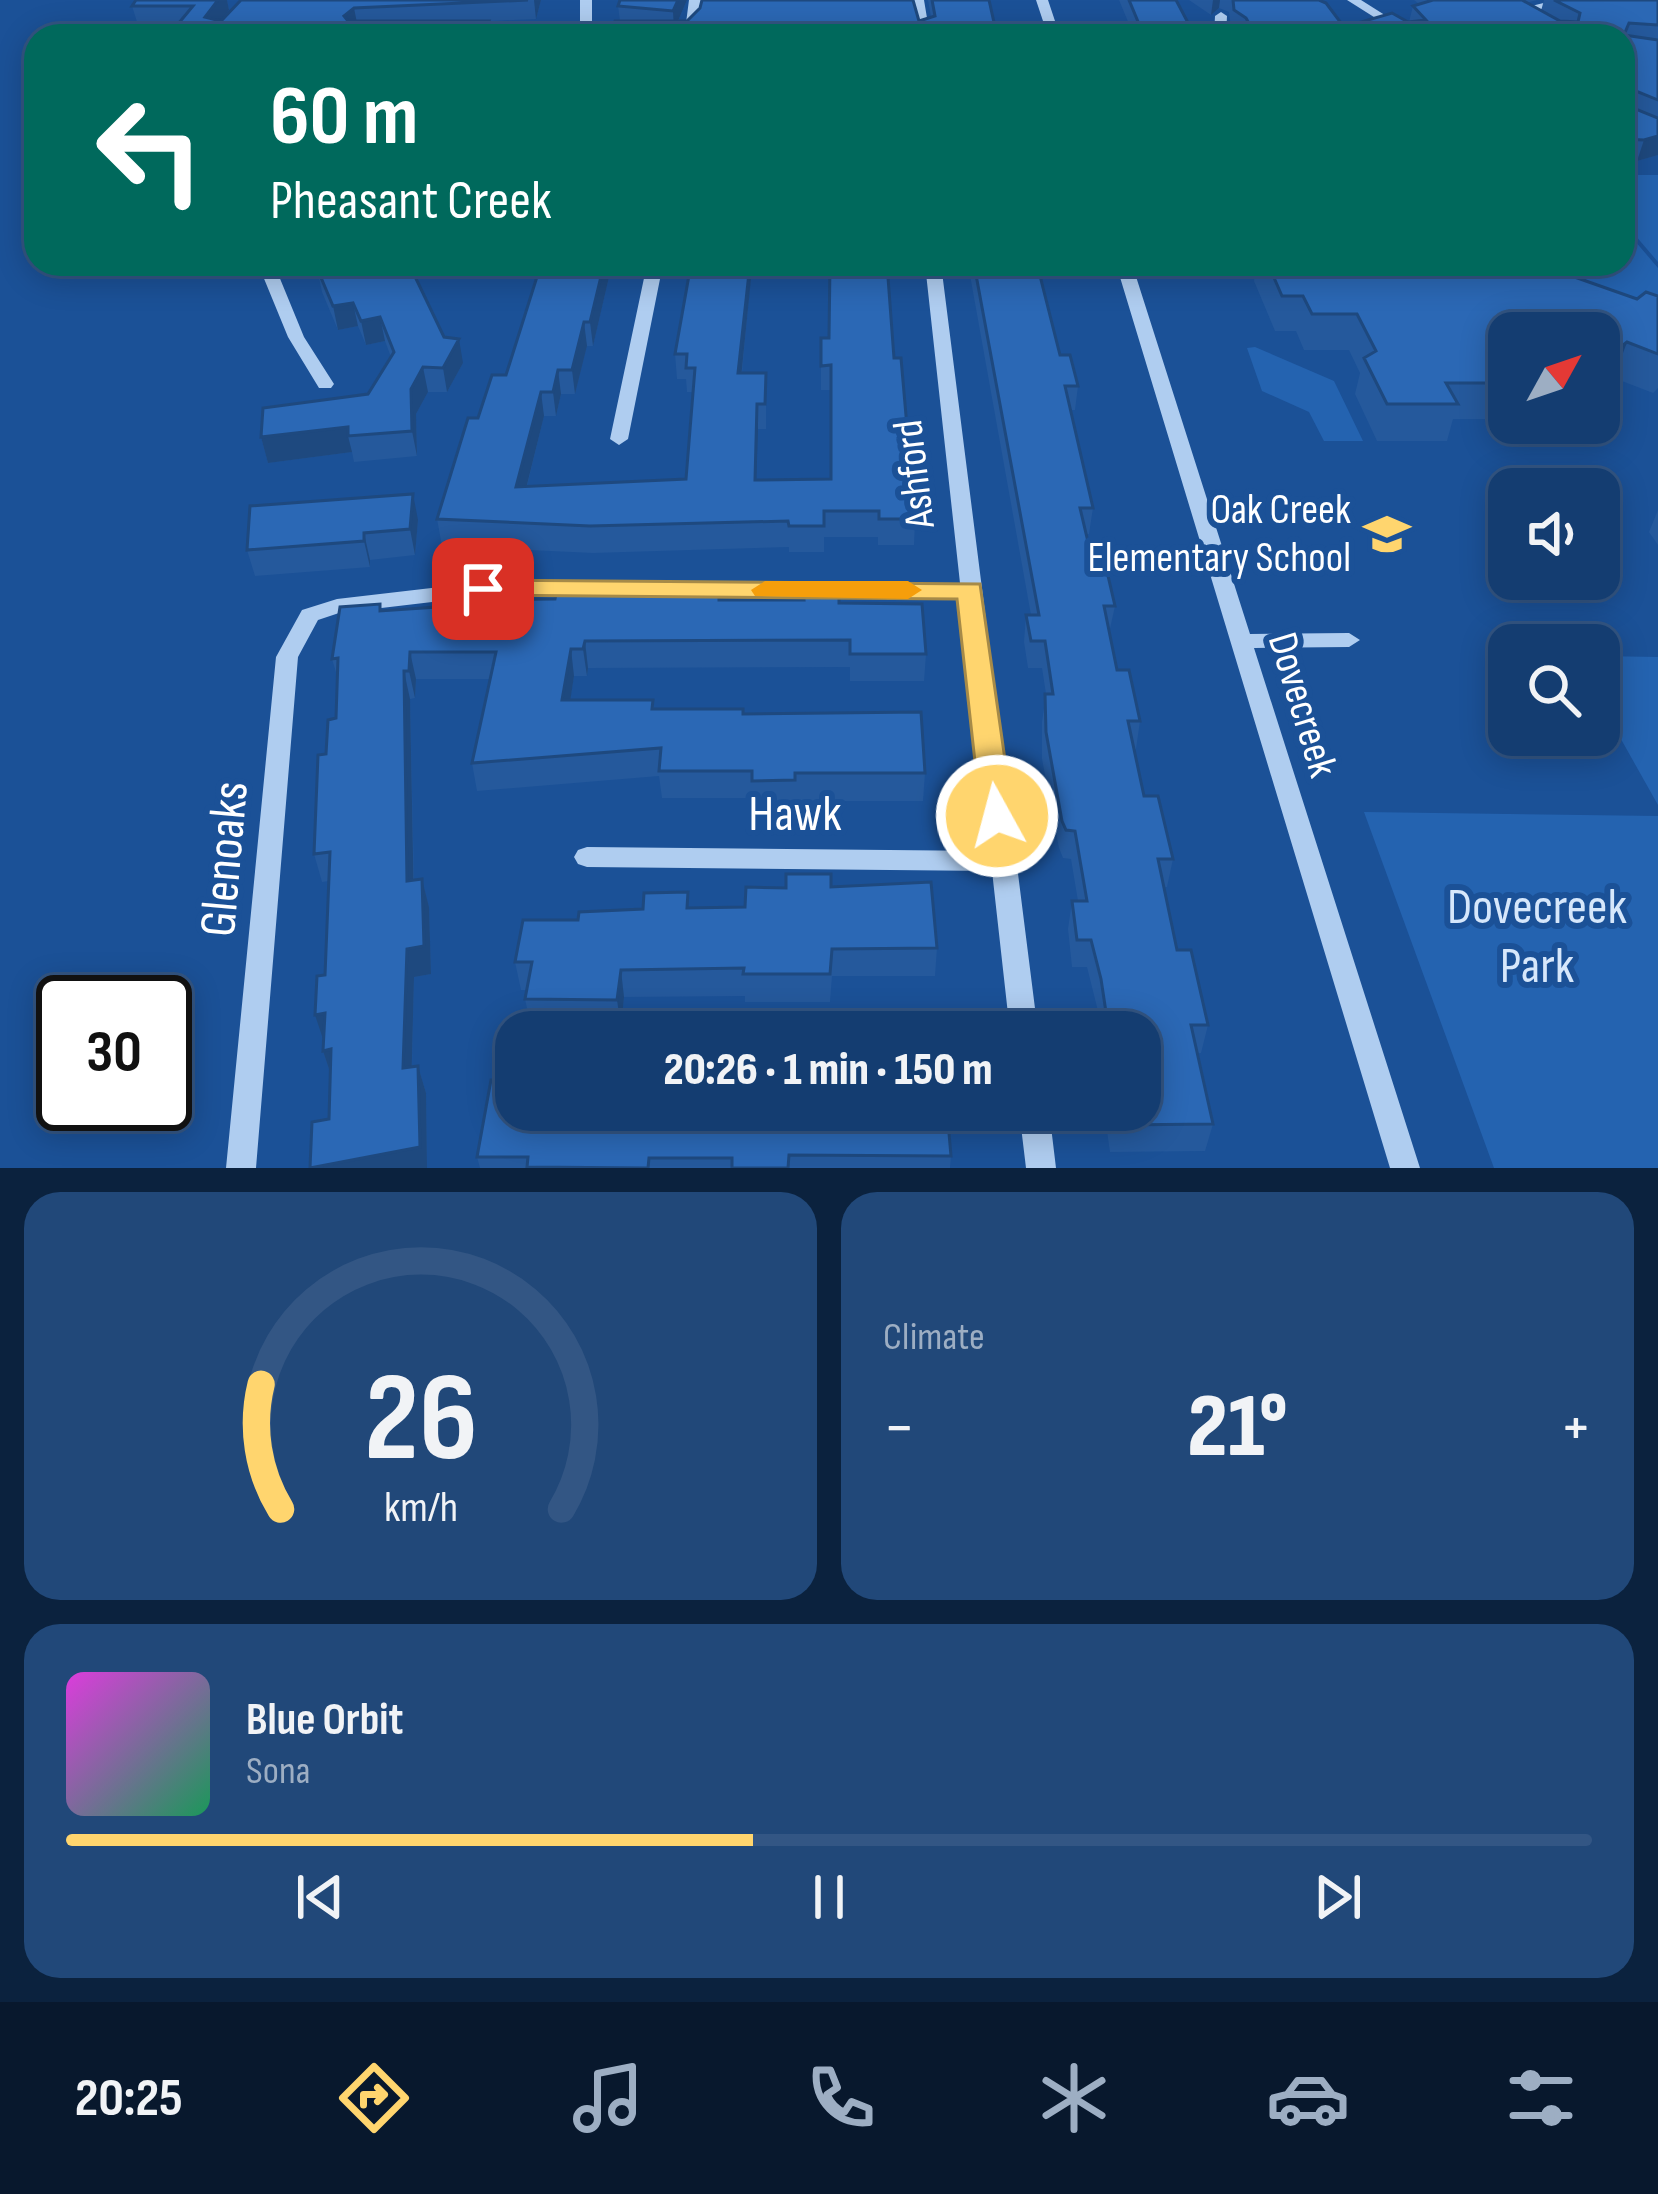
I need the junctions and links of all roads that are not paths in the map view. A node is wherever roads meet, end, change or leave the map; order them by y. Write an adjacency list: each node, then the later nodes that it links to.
1 (1352, 0): 7 (street)
2 (1574, 0): 8 (street)
3 (695, 3): 4 (street)
4 (718, 6)
5 (1221, 16): 6 (street)
6 (1221, 24)
7 (1392, 24)
8 (1542, 24)
9 (271, 276): 13 (street)
10 (653, 276): 14 (street)
11 (934, 276): 15 (street, Ashford)
12 (1128, 276): 17 (street, Dovecreek)
13 (325, 384)
14 (620, 439)
15 (970, 590): 19 (street, Ashford); 22 (street, Glenoaks)
16 (1349, 640): 17 (street)
17 (1241, 641): 24 (street, Dovecreek)
18 (587, 857): 19 (street, Hawk)
19 (1002, 861): 20 (street, Ashford)
20 (1021, 1011)
21 (1037, 1131): 23 (street)
22 (241, 1168)
23 (1041, 1168)
24 (1405, 1168)

